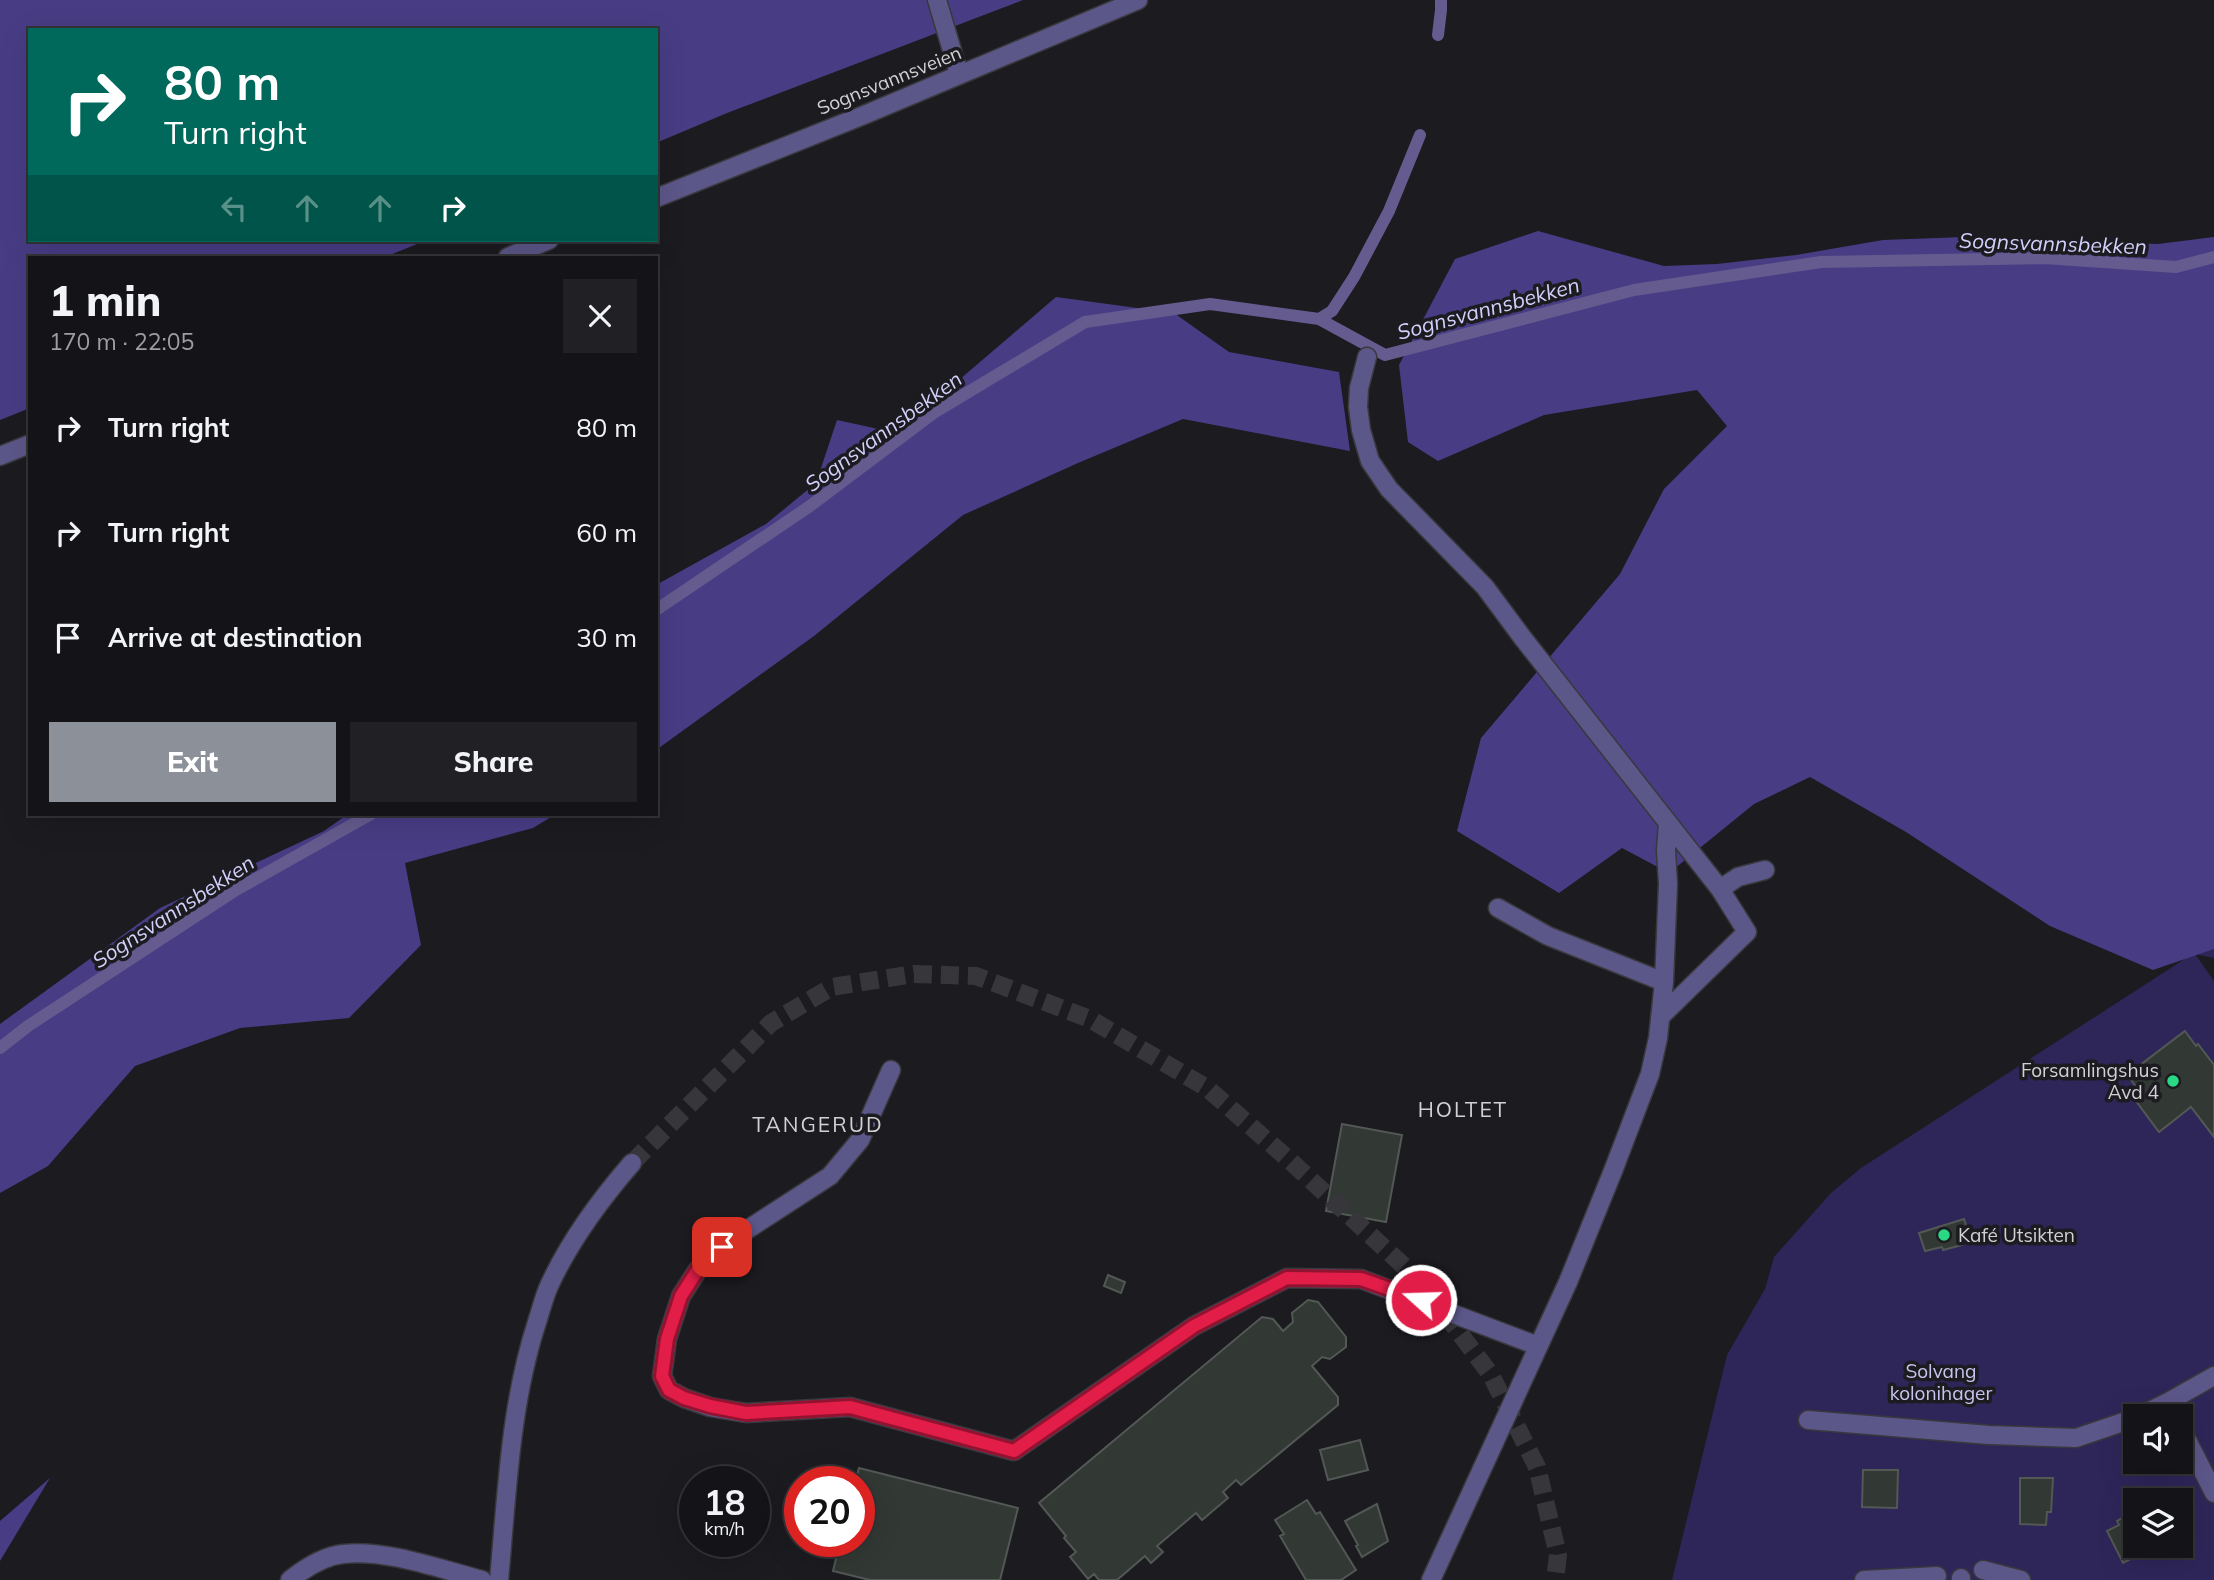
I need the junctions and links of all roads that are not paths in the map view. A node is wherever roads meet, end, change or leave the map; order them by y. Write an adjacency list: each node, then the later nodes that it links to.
1 (936, 0): 3 (street)
2 (1138, 0): 3 (street, Sognsvannsveien)
3 (959, 74): 4 (street, Sognsvannsveien)
4 (658, 197)
5 (544, 242): 6 (street)
6 (510, 256)
7 (1367, 356): 10 (street)
8 (28, 445): 9 (street)
9 (0, 456)
10 (1668, 824): 12 (street); 14 (street)
11 (1765, 870): 12 (street)
12 (1720, 889): 15 (street)
13 (1498, 908): 14 (street)
14 (1664, 982): 15 (street)
15 (1660, 1017): 18 (street)
16 (891, 1070): 18 (street)
17 (632, 1163): 29 (street)
18 (1538, 1346): 30 (street)
19 (2214, 1376): 20 (street)
20 (2178, 1404)
21 (1808, 1420): 22 (street)
22 (2123, 1422)
23 (2193, 1452): 24 (street)
24 (2214, 1493)
25 (1983, 1570): 32 (street)
26 (1937, 1576): 31 (street)
27 (290, 1580): 28 (street)
28 (482, 1580)
29 (499, 1580)
30 (1432, 1580)
31 (1864, 1580)
32 (2021, 1580)

